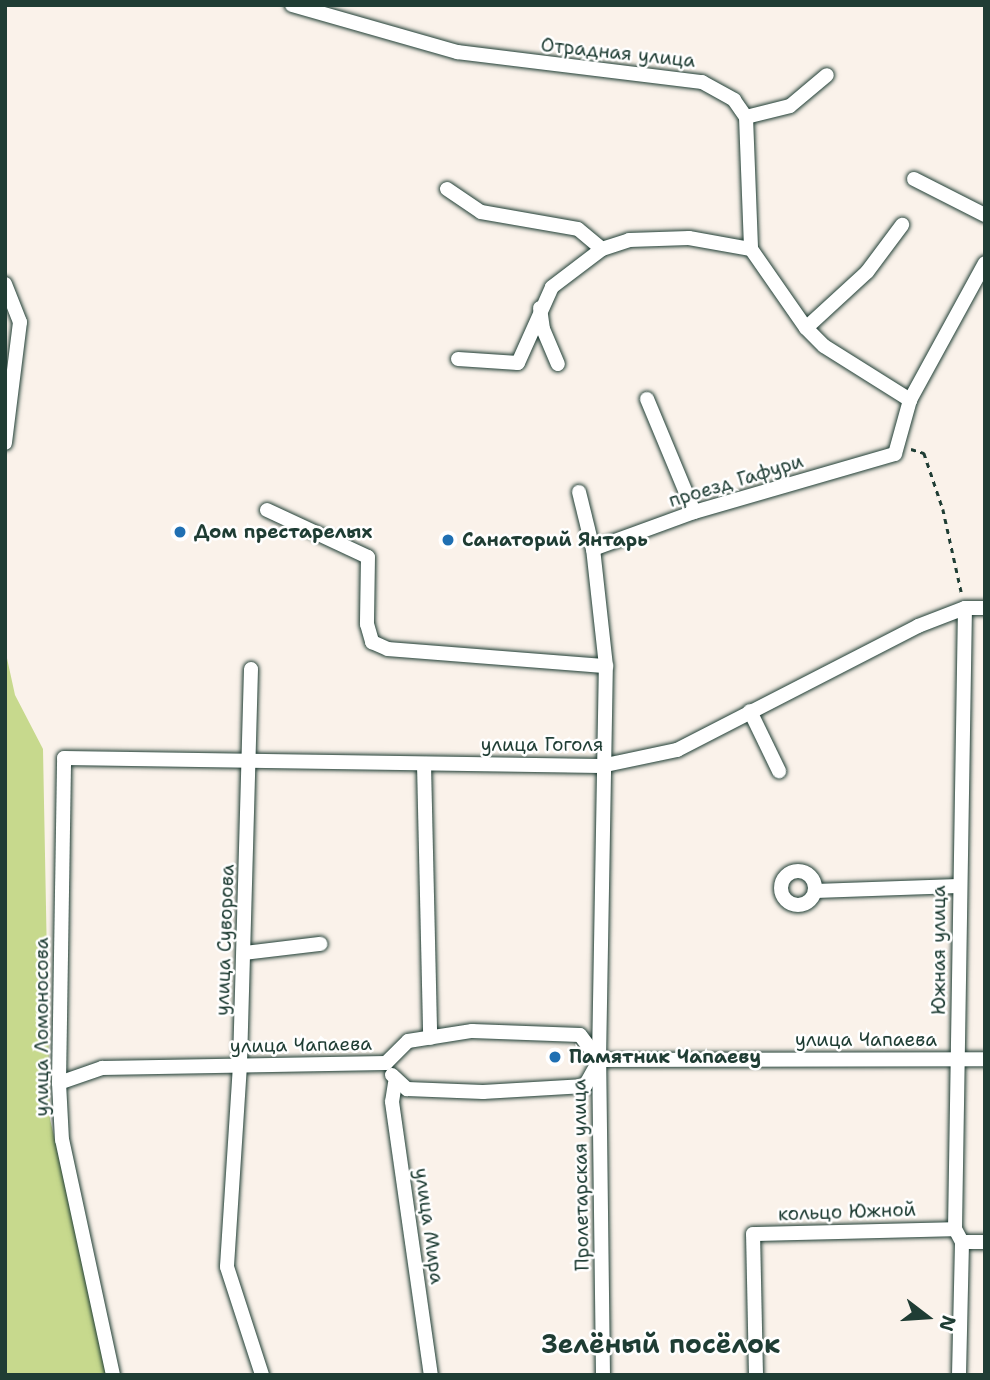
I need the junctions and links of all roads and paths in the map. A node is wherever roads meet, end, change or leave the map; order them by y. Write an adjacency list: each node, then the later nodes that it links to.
1 (292, 5): 3 (street, Отрадная улица)
2 (827, 75): 3 (street)
3 (746, 117): 8 (street)
4 (914, 179): 6 (street)
5 (447, 189): 9 (street)
6 (985, 215)
7 (902, 225): 13 (street)
8 (751, 248): 9 (street); 13 (street)
9 (602, 249): 12 (street)
10 (985, 262): 17 (street)
11 (5, 284): 18 (street)
12 (540, 306): 14 (street); 15 (street)
13 (806, 328): 17 (street)
14 (458, 359)
15 (558, 364)
16 (647, 399): 22 (street)
17 (910, 400): 19 (street)
18 (5, 443)
19 (898, 446): 22 (street, проезд Гафури); 24 (path)
20 (579, 492): 23 (street)
21 (267, 510): 26 (street)
22 (694, 512): 23 (street, проезд Гафури)
23 (593, 550): 26 (street)
24 (965, 608): 25 (street, улица Гоголя); 28 (street, улица Гоголя); 34 (street, Южная улица)
25 (985, 608)
26 (606, 666): 32 (street)
27 (251, 669): 30 (street, улица Суворова)
28 (750, 711): 32 (street, улица Гоголя); 33 (street)
29 (64, 758): 30 (street, улица Гоголя); 44 (street, улица Ломоносова)
30 (251, 760): 31 (street, улица Гоголя); 37 (street, улица Суворова)
31 (424, 764): 32 (street, улица Гоголя); 38 (street)
32 (601, 766): 41 (street, Пролетарская улица)
33 (779, 771)
34 (958, 886): 35 (street); 39 (street, Южная улица)
35 (815, 891)
36 (320, 944): 37 (street)
37 (244, 953): 43 (street, улица Суворова)
38 (430, 1038): 41 (street, улица Чапаева); 42 (street, улица Чапаева)
39 (957, 1059): 40 (street, улица Чапаева); 41 (street, улица Чапаева); 46 (street, Южная улица)
40 (985, 1059)
41 (599, 1060): 45 (street); 51 (street, Пролетарская улица)
42 (386, 1063): 43 (street, улица Чапаева); 45 (street)
43 (240, 1065): 44 (street, улица Чапаева); 49 (street, улица Суворова)
44 (59, 1083): 48 (street, улица Ломоносова)
45 (395, 1083): 50 (street, улица Мира)
46 (958, 1235): 47 (street); 52 (street, кольцо Южной); 53 (street, Южная улица)
47 (985, 1241)
48 (113, 1375)
49 (262, 1375)
50 (431, 1375)
51 (603, 1375)
52 (756, 1375)
53 (959, 1375)

